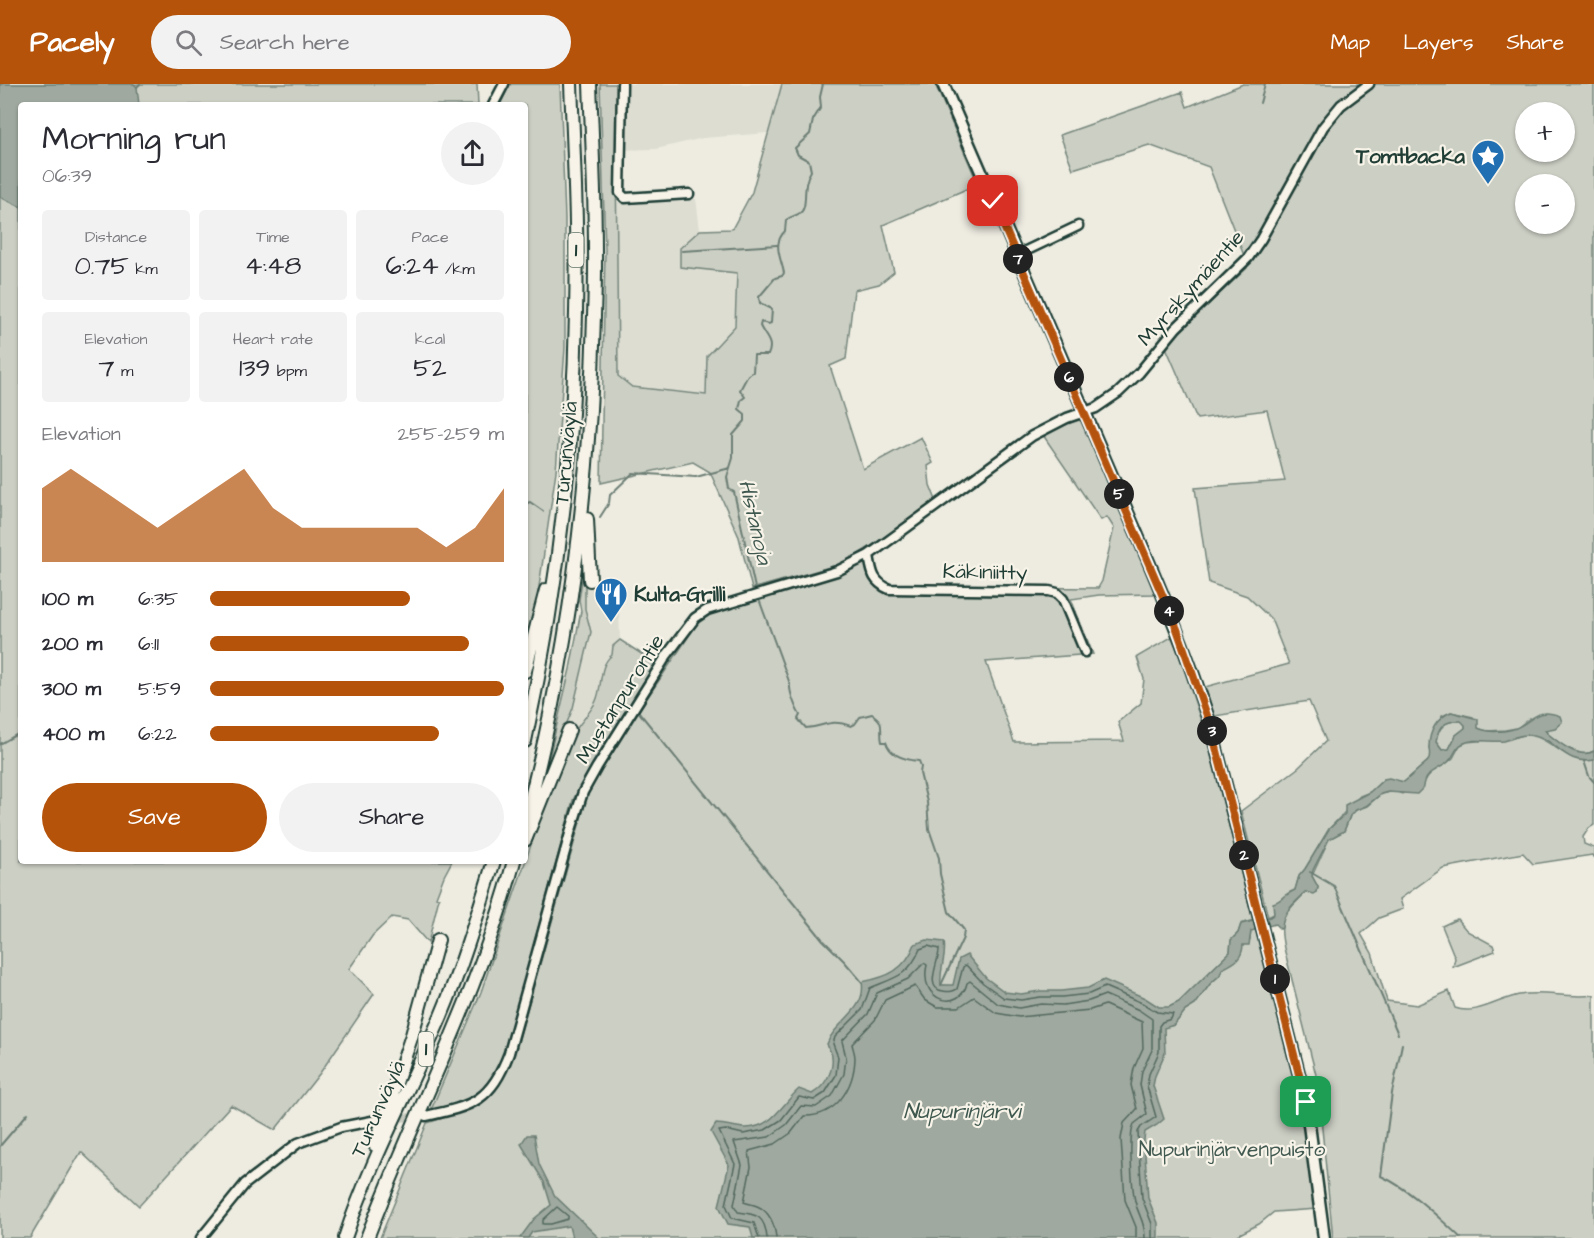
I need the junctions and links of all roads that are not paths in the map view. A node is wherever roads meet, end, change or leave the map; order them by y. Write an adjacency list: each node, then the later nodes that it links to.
1 (504, 84): 7 (street)
2 (571, 84): 13 (highway, Turunväylä / 1)
3 (590, 84): 12 (highway, Turunväylä / 1)
4 (622, 84): 8 (street)
5 (943, 84): 10 (main road)
6 (1369, 84): 11 (street, Myrskymäentie)
7 (495, 102)
8 (689, 195)
9 (1078, 226): 10 (street)
10 (1017, 255): 11 (main road)
11 (1084, 412): 14 (street, Mustanpurontie); 30 (main road)
12 (586, 470): 15 (highway); 20 (highway, Turunväylä / 1)
13 (559, 539): 17 (highway); 18 (highway, Turunväylä / 1)
14 (869, 555): 16 (street, Käkiniitty); 25 (street, Mustanpurontie)
15 (590, 580)
16 (1086, 652)
17 (528, 658)
18 (528, 727)
19 (569, 730): 21 (highway)
20 (528, 807)
21 (528, 832)
22 (493, 864): 27 (highway, Turunväylä / 1)
23 (514, 864): 29 (highway, Turunväylä / 1)
24 (438, 940): 27 (highway)
25 (426, 1116)
26 (377, 1120): 28 (street)
27 (346, 1235)
28 (201, 1238)
29 (367, 1238)
30 (1324, 1238)

